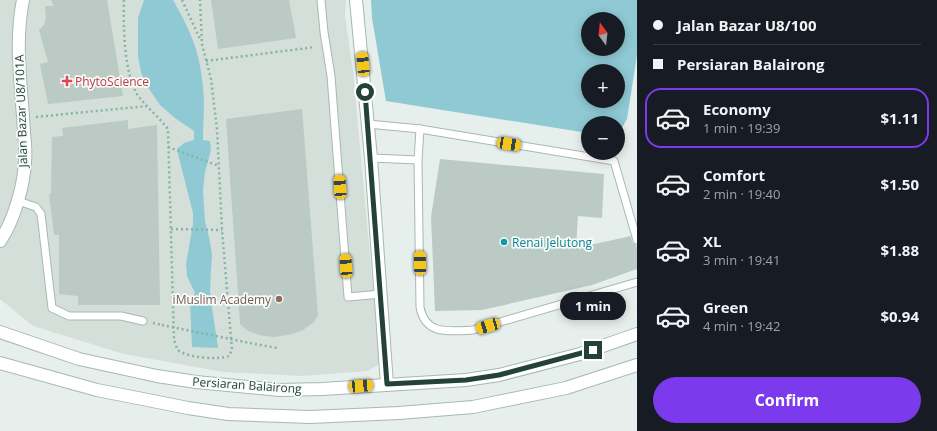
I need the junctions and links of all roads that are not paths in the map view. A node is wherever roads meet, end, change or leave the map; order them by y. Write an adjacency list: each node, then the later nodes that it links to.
1 (23, 0): 8 (street, Jalan Bazar U8/101A)
2 (321, 0): 12 (lane)
3 (356, 0): 4 (street)
4 (368, 124): 5 (lane); 6 (street)
5 (420, 129): 7 (lane); 9 (lane)
6 (371, 158): 7 (lane); 12 (street)
7 (418, 160): 11 (lane)
8 (18, 201): 10 (street, Jalan Bazar U8/101A); 13 (lane)
9 (637, 240)
10 (0, 241)
11 (637, 282)
12 (381, 294): 18 (street)
13 (143, 321)
14 (0, 332): 18 (street, Persiaran Balairong)
15 (637, 334): 18 (street, Persiaran Balairong)
16 (0, 363): 17 (street)
17 (637, 365)
18 (387, 384)

